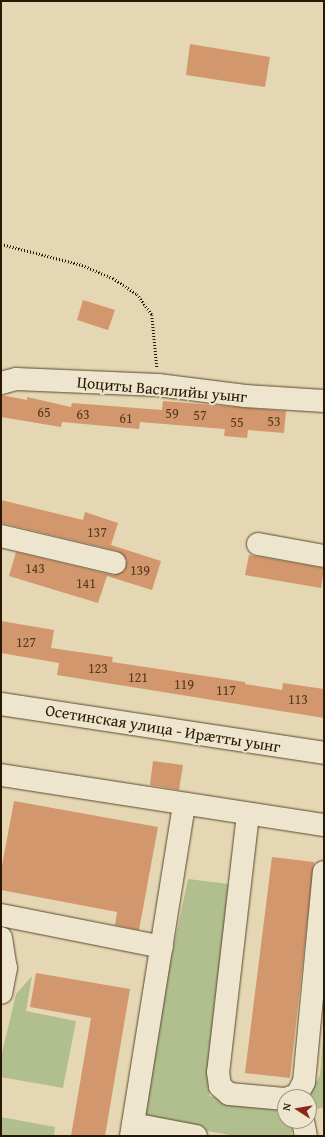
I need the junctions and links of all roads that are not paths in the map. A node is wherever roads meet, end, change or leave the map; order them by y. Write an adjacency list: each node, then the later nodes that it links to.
1 (1, 383): 2 (street, Цоциты Василийы уынг)
2 (324, 401)
3 (1, 536): 6 (street)
4 (258, 544): 5 (street)
5 (324, 556)
6 (115, 563)
7 (2, 707): 8 (street, Осетинская улица - Ирæтты уынг)
8 (324, 753)
9 (1, 776): 10 (street)
10 (184, 804): 11 (street); 16 (street)
11 (248, 814): 12 (street); 19 (street)
12 (324, 824)
13 (324, 872): 18 (street)
14 (1, 915): 16 (street)
15 (1, 938): 17 (street)
16 (162, 947): 20 (street)
17 (1, 993)
18 (298, 1089)
19 (277, 1096)
20 (132, 1130): 21 (street)
21 (196, 1136)

